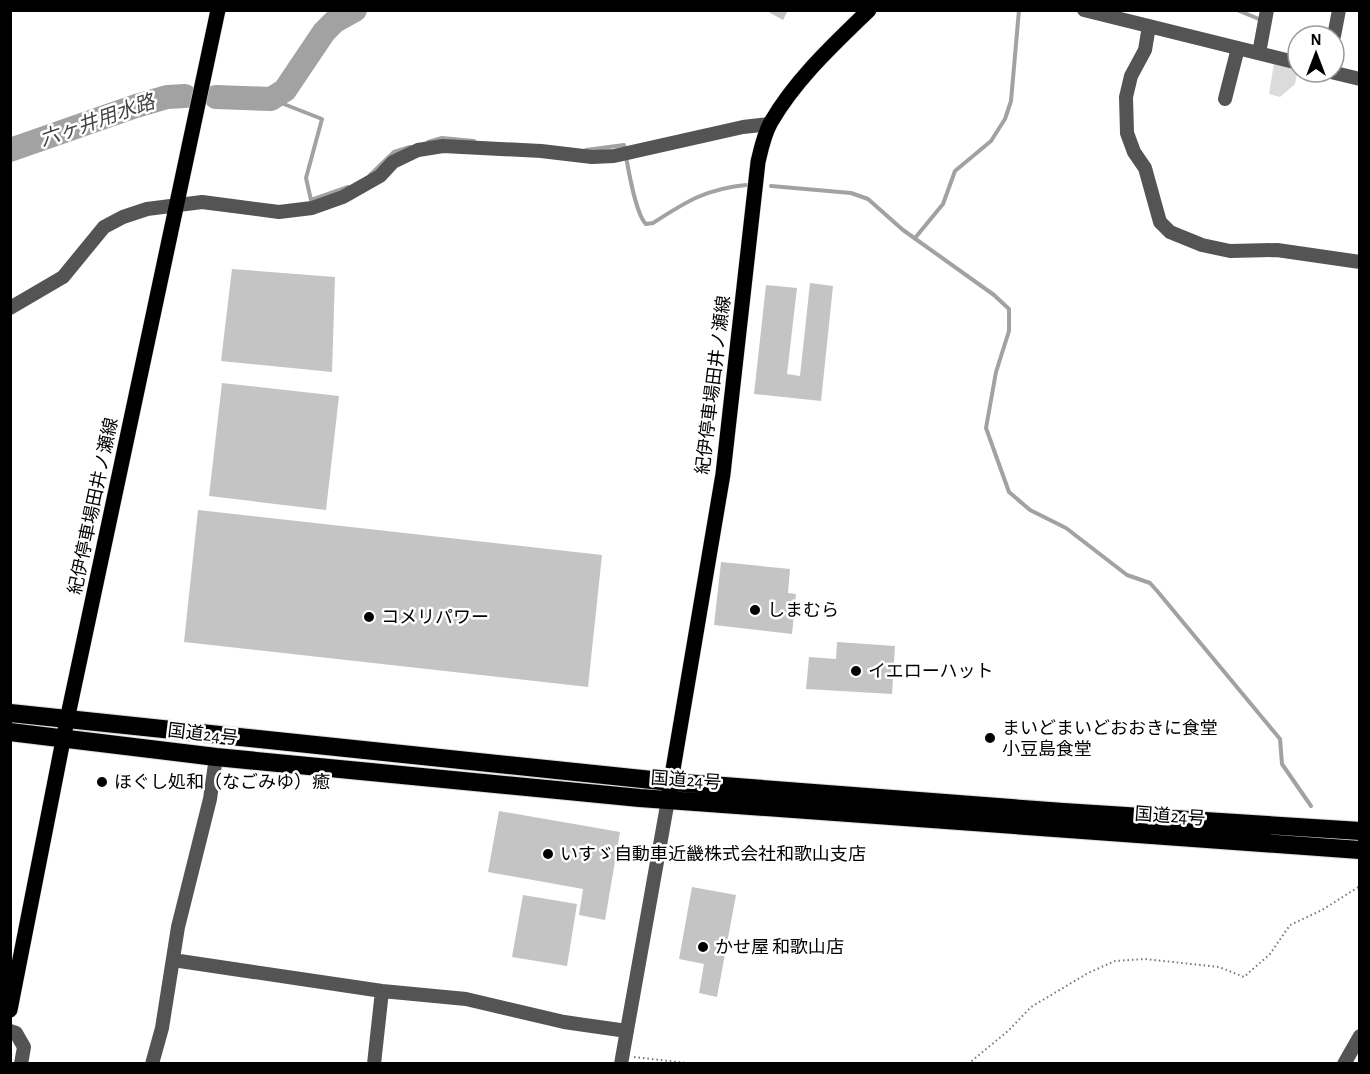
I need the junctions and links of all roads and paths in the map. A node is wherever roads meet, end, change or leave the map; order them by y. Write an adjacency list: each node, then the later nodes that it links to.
1 (218, 10): 11 (main road, 紀伊停車場田井ノ瀬線)
2 (869, 10): 10 (main road, 紀伊停車場田井ノ瀬線)
3 (1084, 10): 5 (street)
4 (1267, 10): 7 (street)
5 (1149, 26): 6 (street); 12 (street)
6 (1238, 48): 7 (street); 9 (street)
7 (1259, 53): 8 (street)
8 (1286, 60)
9 (1225, 99)
10 (770, 124): 11 (street); 19 (main road, 紀伊停車場田井ノ瀬線)
11 (176, 206): 13 (street); 15 (main road, 紀伊停車場田井ノ瀬線)
12 (1359, 262)
13 (10, 308)
14 (10, 713): 15 (highway, 国道24号)
15 (67, 720): 17 (main road, 紀伊停車場田井ノ瀬線); 19 (highway, 国道24号)
16 (10, 732): 17 (highway, 国道24号)
17 (64, 738): 18 (highway, 国道24号); 25 (main road, 紀伊停車場田井ノ瀬線)
18 (216, 757): 19 (highway, 国道24号); 23 (street)
19 (669, 791): 20 (highway, 国道24号); 21 (highway, 国道24号); 27 (street)
20 (1359, 831)
21 (1359, 850)
22 (1359, 886): 34 (path)
23 (173, 960): 24 (street); 31 (street)
24 (382, 991): 27 (street); 32 (street)
25 (10, 1010)
26 (10, 1031): 30 (street)
27 (627, 1031): 29 (street)
28 (1359, 1036): 35 (street)
29 (622, 1060): 33 (path)
30 (21, 1064)
31 (152, 1064)
32 (374, 1064)
33 (697, 1064)
34 (968, 1064)
35 (1344, 1064)

